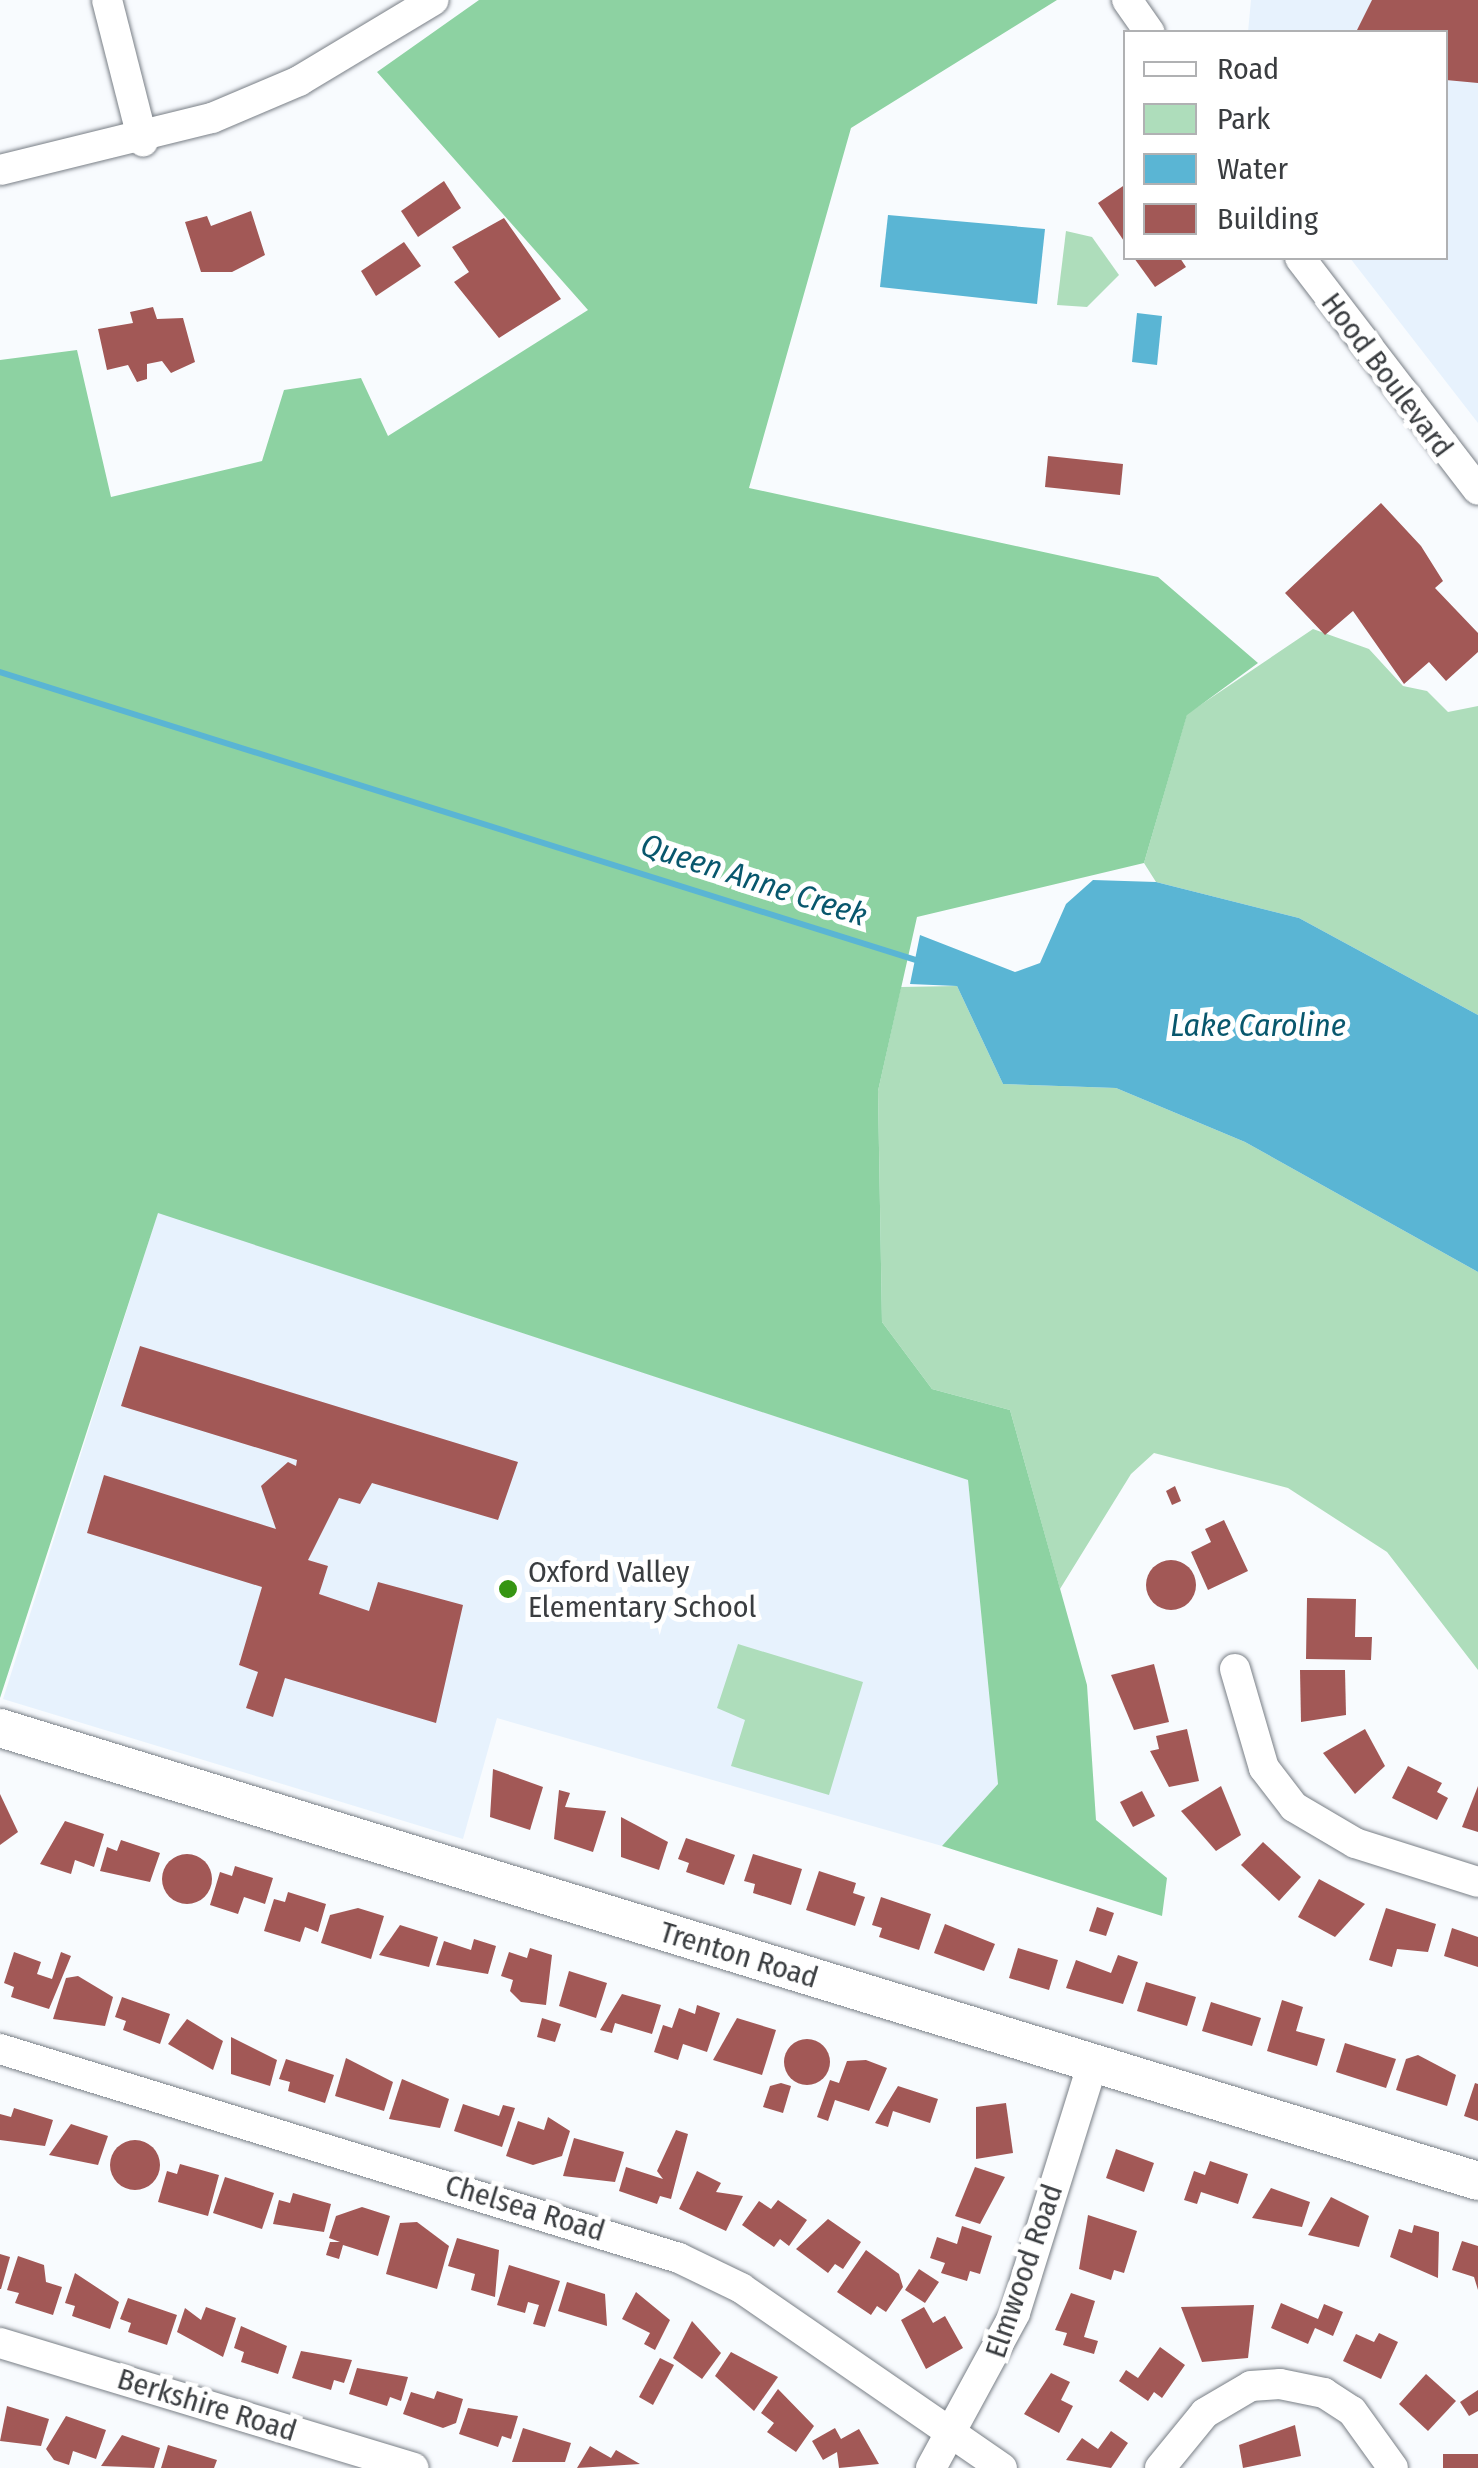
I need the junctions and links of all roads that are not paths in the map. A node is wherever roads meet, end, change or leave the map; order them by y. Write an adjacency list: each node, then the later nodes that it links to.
1 (106, 0): 5 (street)
2 (434, 0): 5 (street)
3 (1127, 0): 4 (street)
4 (1148, 30)
5 (143, 140): 6 (street)
6 (0, 170)
7 (1302, 260): 8 (street, Hood Boulevard)
8 (1478, 490)
9 (1235, 1669): 11 (street)
10 (0, 1728): 13 (main road, Trenton Road)
11 (1478, 1882)
12 (0, 2049): 16 (street, Chelsea Road)
13 (1093, 2063): 14 (main road, Trenton Road); 16 (street, Elmwood Road)
14 (1478, 2181)
15 (0, 2343): 17 (street, Berkshire Road)
16 (954, 2434): 18 (street, Elmwood Road); 19 (street, Chelsea Road)
17 (413, 2468)
18 (931, 2468)
19 (1002, 2468)
20 (1160, 2468): 21 (street)
21 (1393, 2468)

